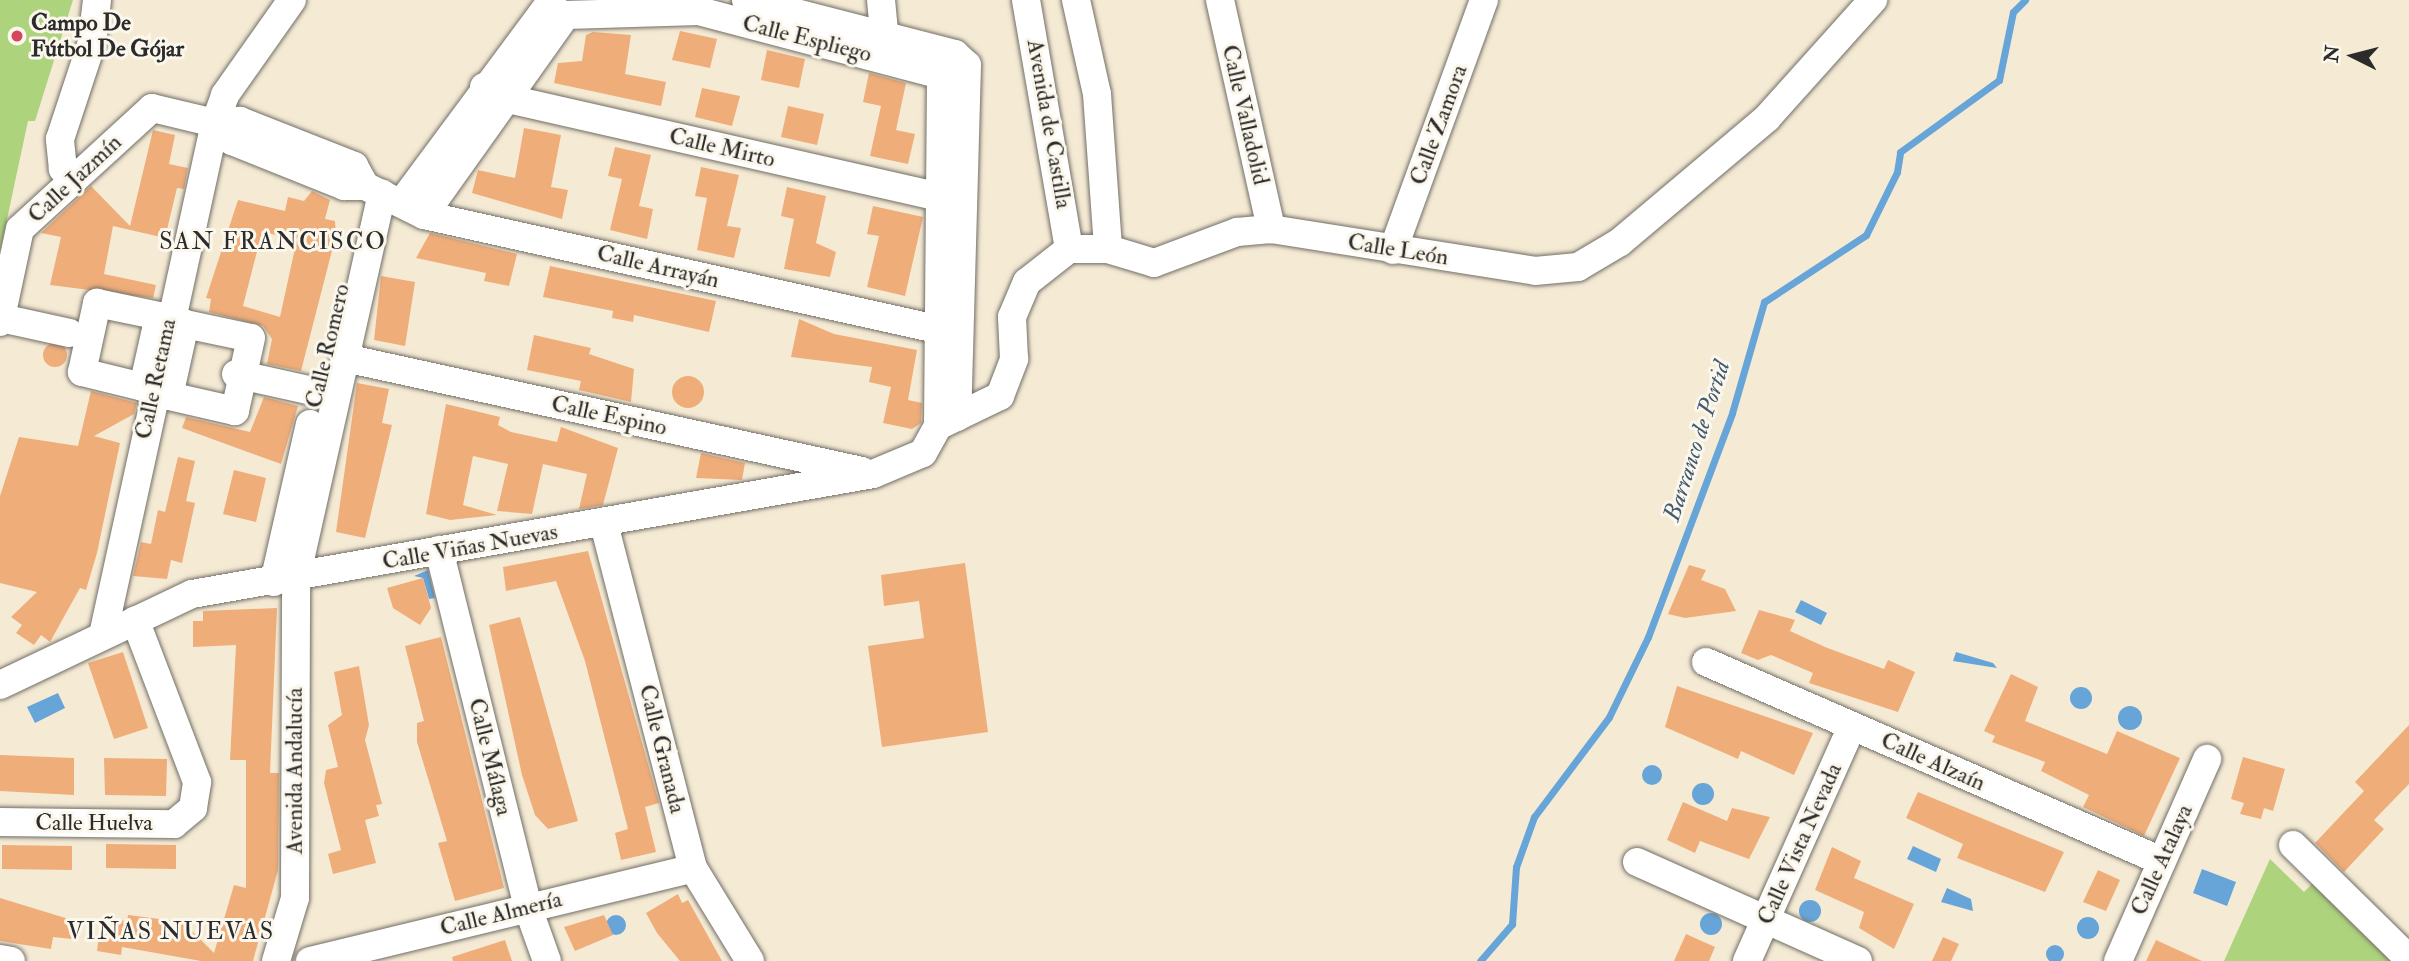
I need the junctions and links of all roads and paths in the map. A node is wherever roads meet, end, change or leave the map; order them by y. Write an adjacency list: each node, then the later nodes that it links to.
1 (97, 0): 14 (street)
2 (292, 0): 13 (street, Calle Retama)
3 (552, 0): 12 (street, Calle Espliego)
4 (746, 0): 11 (street, Calle Espliego)
5 (881, 0): 11 (street)
6 (1026, 0): 18 (street, Avenida de Castilla)
7 (1076, 0): 19 (street, Avenida de Castilla)
8 (1220, 0): 17 (street, Calle Valladolid)
9 (1484, 0): 20 (street, Calle Zamora)
10 (1872, 0): 20 (street, Calle León)
11 (886, 47): 12 (street, Calle Espliego); 16 (street, Calle Espliego)
12 (494, 93): 15 (street, Calle Espliego); 16 (street, Calle Mirto)
13 (215, 123): 14 (street, Calle Jazmín); 15 (street, Calle Jazmín); 33 (street, Calle Retama)
14 (73, 181): 21 (street, Calle Jazmín)
15 (393, 199): 22 (street, Calle Arrayán); 24 (street, Calle Romero); 26 (street, Calle Romero)
16 (952, 200): 22 (street)
17 (1271, 229): 19 (street, Calle León); 20 (street, Calle León)
18 (1069, 249): 19 (street, Calle León); 27 (street)
19 (1108, 249)
20 (1393, 250)
21 (0, 320): 23 (street)
22 (949, 332): 27 (street)
23 (69, 333)
24 (345, 358): 28 (street, Calle Espino); 31 (street, Calle Romero)
25 (240, 375): 26 (street)
26 (317, 392): 31 (street, Calle Romero)
27 (948, 422): 28 (street, Calle Viñas Nuevas)
28 (873, 474): 29 (street, Calle Viñas Nuevas)
29 (604, 524): 30 (street, Calle Viñas Nuevas); 42 (street, Calle Granada)
30 (439, 550): 31 (street, Calle Viñas Nuevas); 43 (street, Calle Málaga)
31 (285, 580): 32 (street, Calle Viñas Nuevas); 49 (street, Avenida Andalucía)
32 (135, 620): 33 (street, Calle Viñas Nuevas); 38 (street, Calle Huelva)
33 (103, 635): 35 (street, Calle Viñas Nuevas)
34 (1706, 662): 36 (street, Calle Alzaín)
35 (0, 685)
36 (1852, 726): 40 (street, Calle Alzaín); 44 (street, Calle Vista Nevada)
37 (2207, 759): 40 (street, Calle Atalaya)
38 (0, 822)
39 (2293, 845): 47 (street)
40 (2161, 861): 55 (street, Calle Atalaya)
41 (1637, 862): 44 (street)
42 (693, 867): 43 (street, Calle Almería); 52 (street, Calle Granada)
43 (528, 908): 45 (street, Calle Almería); 51 (street, Calle Málaga)
44 (1766, 919): 53 (street, Calle Vista Nevada); 54 (street)
45 (392, 951): 50 (street, Calle Almería)
46 (0, 959): 48 (street)
47 (2409, 959)
48 (11, 961)
49 (276, 961)
50 (310, 961)
51 (547, 961)
52 (750, 961)
53 (1747, 961)
54 (1858, 961)
55 (2118, 961)

